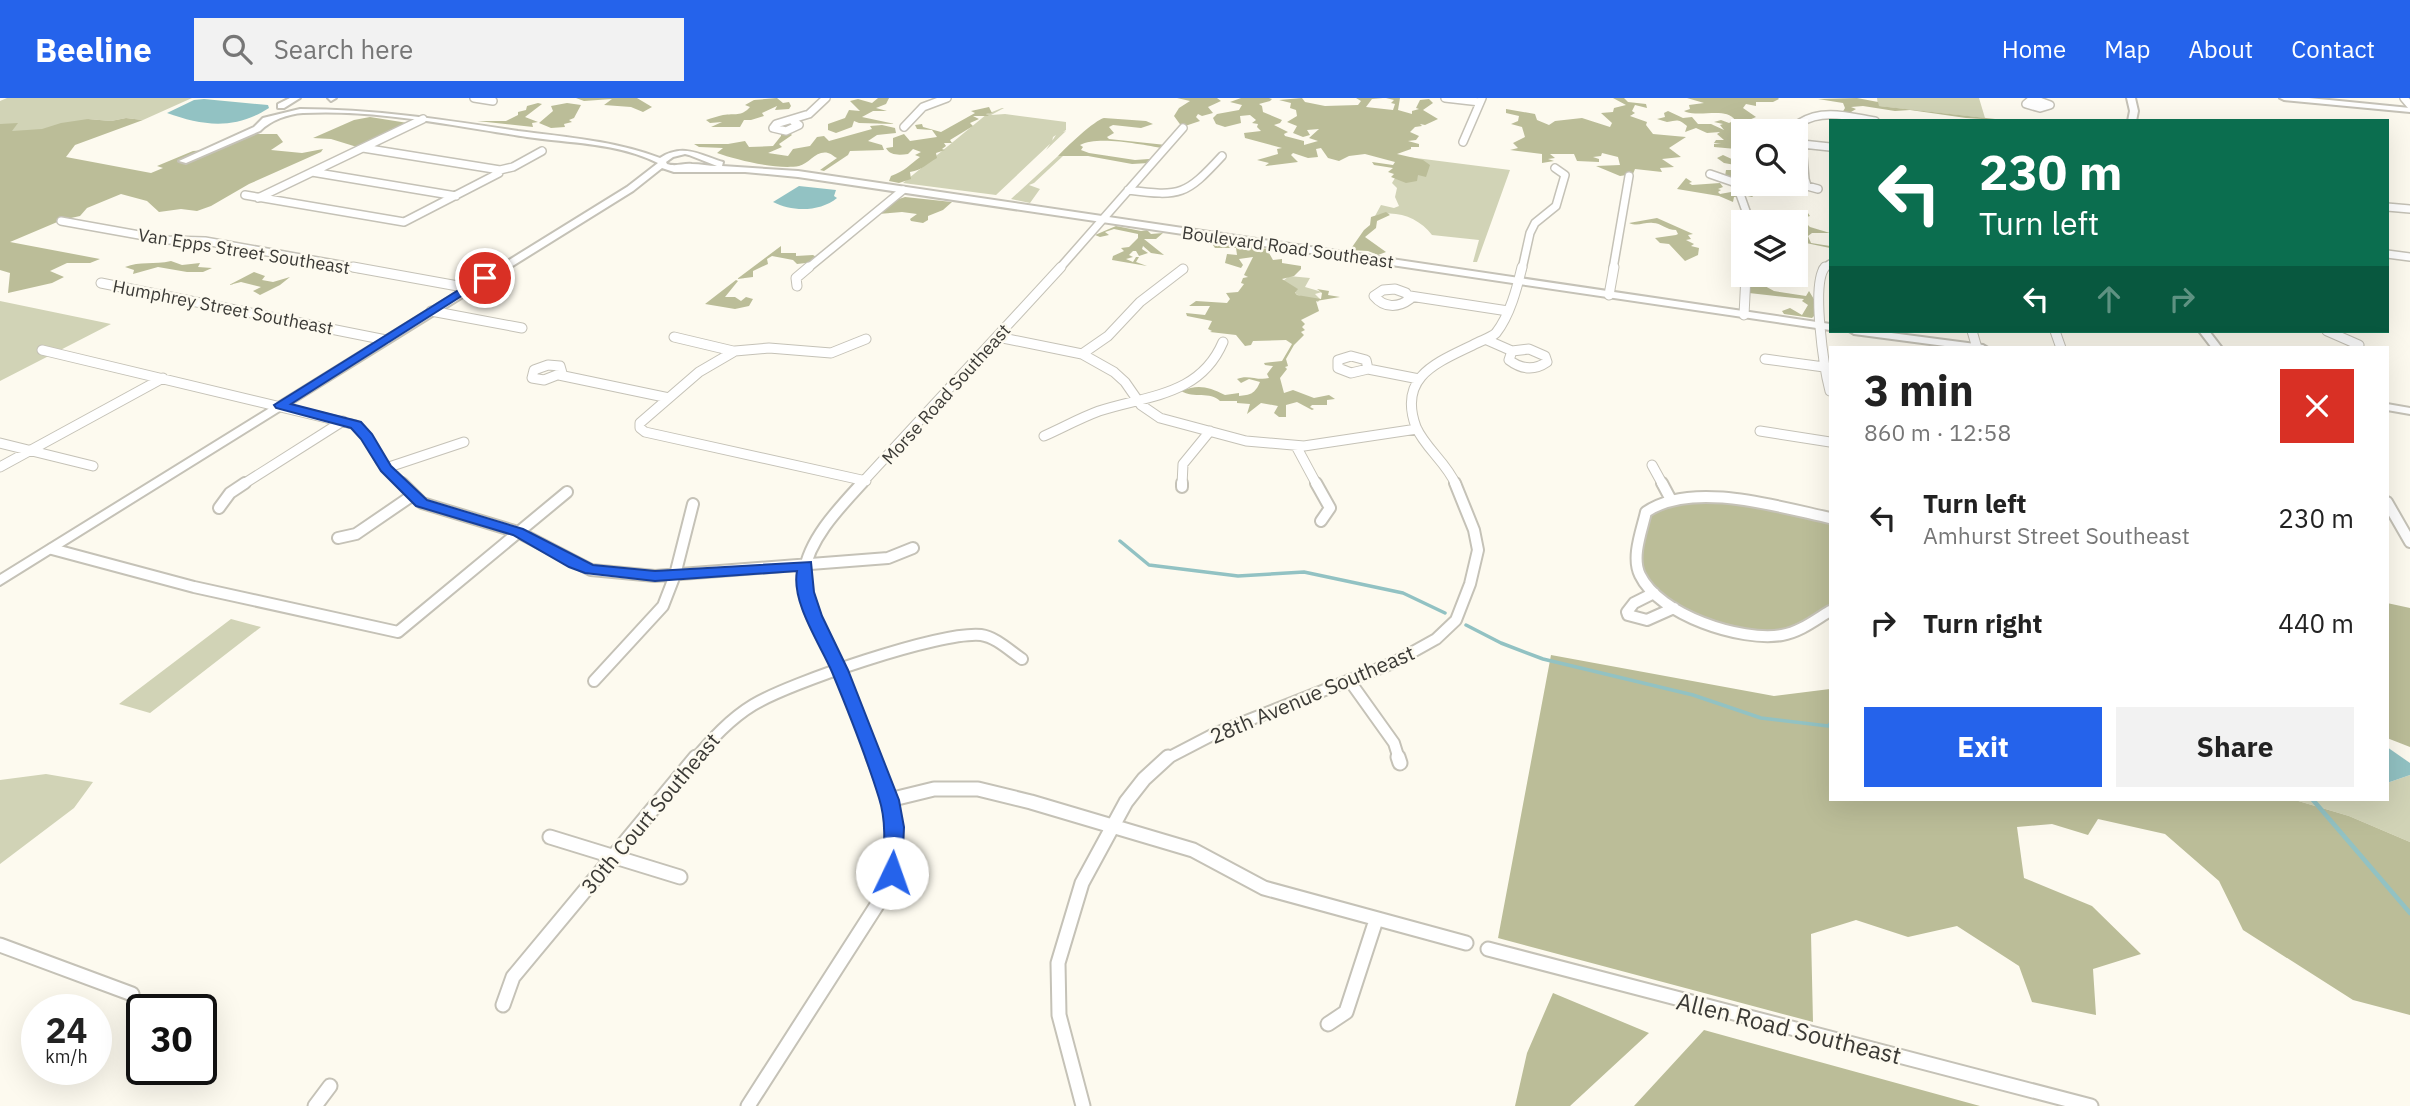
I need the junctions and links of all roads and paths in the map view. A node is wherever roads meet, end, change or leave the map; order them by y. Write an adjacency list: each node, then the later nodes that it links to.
1 (272, 98): 14 (street)
2 (296, 98): 14 (street)
3 (474, 98): 12 (street)
4 (826, 98): 21 (street)
5 (947, 98): 23 (street)
6 (1446, 98): 11 (street)
7 (2132, 98): 20 (street)
8 (2284, 98): 15 (street)
9 (2404, 98): 13 (street)
10 (331, 99): 16 (street); 17 (street)
11 (1481, 100): 25 (street)
12 (493, 101)
13 (2410, 105)
14 (282, 107): 16 (street); 22 (street)
15 (2410, 110)
16 (301, 111): 17 (street); 22 (street)
17 (423, 119): 28 (street); 29 (street)
18 (1807, 119): 19 (street)
19 (1850, 119)
20 (2132, 119)
21 (793, 121)
22 (259, 126): 34 (street)
23 (904, 127)
24 (1184, 128): 47 (street, Morse Road Southeast)
25 (1463, 142)
26 (1808, 145): 27 (street)
27 (1829, 147)
28 (363, 148): 39 (street); 40 (street)
29 (626, 150): 31 (street); 35 (street)
30 (542, 151): 39 (street)
31 (686, 152): 33 (street, Boulevard Road Southeast); 35 (street)
32 (1222, 156): 47 (street)
33 (704, 158): 36 (street); 38 (street, Boulevard Road Southeast)
34 (183, 161)
35 (661, 163): 36 (street); 44 (street)
36 (682, 168): 38 (street, Boulevard Road Southeast); 44 (street)
37 (1555, 168): 60 (street)
38 (745, 169): 46 (street, Boulevard Road Southeast)
39 (500, 170): 49 (street)
40 (312, 172): 49 (street); 50 (street)
41 (1710, 174): 53 (street)
42 (1629, 176): 65 (street)
43 (1808, 186): 45 (street)
44 (630, 189): 64 (street)
45 (1818, 189)
46 (903, 190): 54 (street, Boulevard Road Southeast); 62 (street)
47 (1128, 190): 54 (street, Morse Road Southeast)
48 (245, 195): 50 (street)
49 (456, 196): 50 (street)
50 (258, 198)
51 (2389, 207): 52 (street)
52 (2410, 209)
53 (1746, 210)
54 (1101, 220): 60 (street, Boulevard Road Southeast); 75 (street, Morse Road Southeast)
55 (61, 221): 64 (street, Van Epps Street Southeast)
56 (2389, 254): 57 (street)
57 (2410, 257)
58 (1829, 265): 70 (street)
59 (1183, 269): 85 (street)
60 (1519, 282): 65 (street, Boulevard Road Southeast); 68 (street)
61 (101, 283): 77 (street, Humphrey Street Southeast)
62 (797, 286)
63 (1745, 287): 69 (street)
64 (469, 288): 67 (street)
65 (1609, 295): 69 (street, Boulevard Road Southeast)
66 (1410, 296): 68 (street)
67 (432, 311): 71 (street); 77 (street)
68 (1507, 311): 78 (street)
69 (1744, 315): 70 (street, Boulevard Road Southeast)
70 (1826, 327): 87 (street)
71 (522, 328)
72 (1869, 333): 81 (street)
73 (2332, 333): 80 (street)
74 (674, 337): 83 (street)
75 (998, 337): 85 (street); 112 (street, Morse Road Southeast)
76 (866, 339): 83 (street)
77 (386, 340): 95 (street)
78 (1487, 340): 84 (street); 91 (street)
79 (1223, 342): 94 (street)
80 (2359, 345)
81 (1964, 346)
82 (42, 350): 90 (street)
83 (733, 351): 93 (street)
84 (1512, 351)
85 (1082, 354): 94 (street)
86 (1765, 359): 87 (street)
87 (1824, 367): 92 (street)
88 (1368, 369): 91 (street)
89 (559, 375): 93 (street)
90 (163, 378): 95 (street); 107 (street)
91 (1419, 379): 99 (street, 28th Avenue Southeast)
92 (1829, 387)
93 (669, 398): 112 (street, Morse Road Southeast)
94 (1137, 401): 101 (street); 102 (street)
95 (280, 405): 98 (street); 126 (street)
96 (2389, 407): 97 (street)
97 (2410, 411)
98 (343, 421): 111 (street); 119 (street)
99 (1417, 429): 106 (street); 135 (street, 28th Avenue Southeast)
100 (1760, 431): 104 (street)
101 (1210, 432): 106 (street); 113 (street)
102 (1044, 436)
103 (464, 442): 111 (street)
104 (1829, 442)
105 (0, 443): 107 (street)
106 (1296, 446): 121 (street)
107 (29, 451): 109 (street); 110 (street)
108 (1652, 465): 116 (street)
109 (93, 466)
110 (0, 467)
111 (386, 468): 115 (street)
112 (866, 481): 127 (street)
113 (1182, 487)
114 (567, 492): 122 (street)
115 (413, 495): 122 (street); 123 (street)
116 (1670, 498): 120 (street); 130 (street)
117 (693, 504): 128 (street)
118 (2389, 505): 124 (street)
119 (219, 508)
120 (1829, 517)
121 (1321, 521)
122 (518, 532): 126 (street); 128 (street)
123 (338, 538)
124 (2410, 542)
125 (914, 548): 127 (street)
126 (52, 549): 129 (street)
127 (806, 565): 128 (street); 134 (street)
128 (675, 575): 136 (street)
129 (0, 581)
130 (1654, 593): 131 (street); 131 (street)
131 (1674, 608): 132 (street)
132 (1829, 612)
133 (1022, 659): 134 (street, 30th Court Southeast)
134 (840, 670): 138 (street); 141 (street, 30th Court Southeast)
135 (1349, 680): 137 (street); 139 (street, 28th Avenue Southeast)
136 (594, 681)
137 (1400, 763)
138 (889, 800): 139 (street); 152 (street)
139 (1113, 825): 143 (street); 153 (street, 28th Avenue Southeast)
140 (550, 836): 141 (street)
141 (613, 857): 142 (street); 148 (street, 30th Court Southeast)
142 (680, 877)
143 (1376, 920): 144 (street); 149 (street)
144 (1466, 943)
145 (0, 945): 147 (street)
146 (1488, 949): 154 (street, Allen Road Southeast)
147 (132, 994)
148 (503, 1005)
149 (1328, 1024)
150 (330, 1086): 151 (street)
151 (315, 1106)
152 (748, 1106)
153 (1083, 1106)
154 (2091, 1106)

